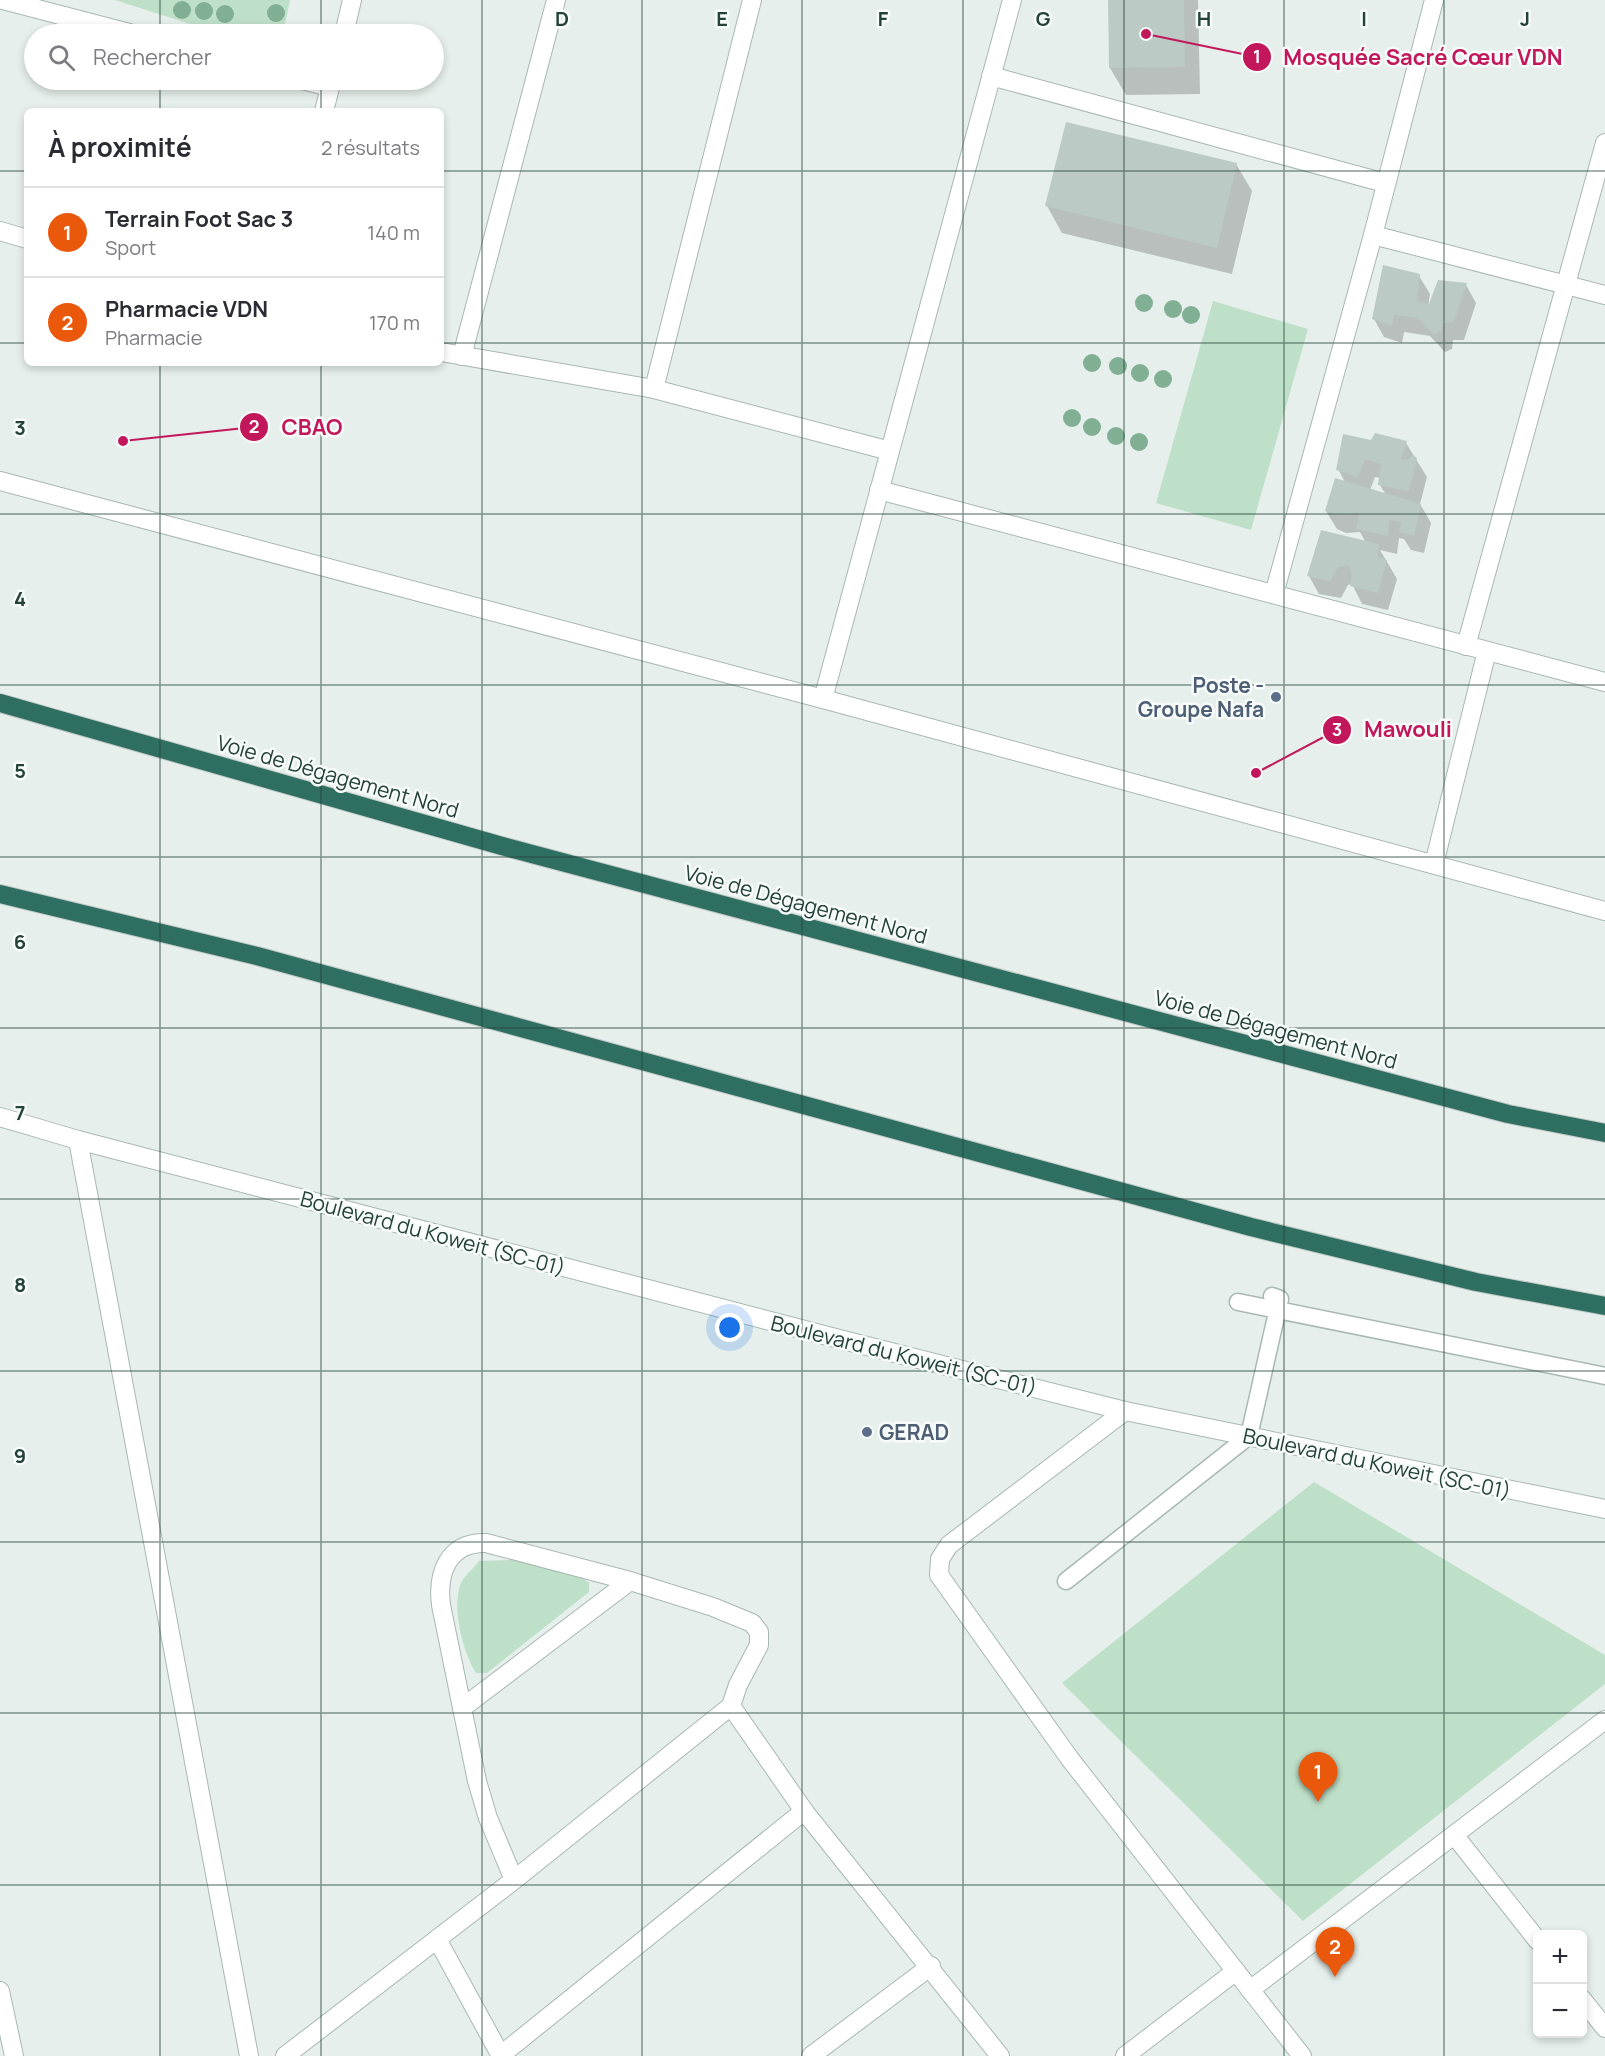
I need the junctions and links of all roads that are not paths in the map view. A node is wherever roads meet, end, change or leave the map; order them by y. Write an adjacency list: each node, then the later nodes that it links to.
1 (3, 0): 7 (street)
2 (352, 0): 8 (street)
3 (556, 0): 20 (street)
4 (752, 0): 21 (street)
5 (1012, 0): 9 (street)
6 (1434, 0): 13 (street)
7 (95, 24)
8 (346, 24)
9 (992, 76): 13 (street); 22 (street)
10 (329, 90): 11 (street)
11 (325, 108)
12 (1605, 143): 17 (street)
13 (1385, 183): 15 (street)
14 (0, 231): 16 (street)
15 (1373, 235): 17 (street); 25 (street)
16 (24, 238)
17 (1567, 285): 18 (street); 26 (street)
18 (1605, 295)
19 (444, 353): 20 (street)
20 (462, 356): 21 (street)
21 (654, 389): 22 (street)
22 (890, 451): 24 (street)
23 (0, 481): 29 (street)
24 (879, 490): 25 (street); 29 (street)
25 (1274, 594): 26 (street)
26 (1466, 646): 27 (street)
27 (1487, 651): 28 (street); 31 (street)
28 (1605, 682)
29 (823, 699): 31 (street)
30 (0, 703): 35 (highway, Voie de Dégagement Nord)
31 (1434, 864): 33 (street)
32 (0, 894): 39 (highway)
33 (1605, 911)
34 (0, 1117): 36 (street, Boulevard du Koweit (SC-01))
35 (1605, 1133)
36 (78, 1140): 41 (street, Boulevard du Koweit (SC-01)); 62 (street)
37 (1238, 1302): 38 (lane)
38 (1274, 1303): 40 (lane); 42 (lane)
39 (1605, 1306)
40 (1605, 1376)
41 (1125, 1411): 42 (street, Boulevard du Koweit (SC-01)); 55 (street)
42 (1249, 1436): 43 (street, Boulevard du Koweit (SC-01)); 45 (lane)
43 (1605, 1509)
44 (630, 1581): 46 (street); 47 (street); 47 (street)
45 (1066, 1581)
46 (731, 1706): 49 (street); 51 (street)
47 (462, 1708): 51 (street)
48 (1605, 1720): 50 (street)
49 (804, 1811): 54 (street); 60 (street)
50 (1455, 1836): 52 (street); 56 (street)
51 (514, 1880): 53 (street)
52 (1533, 1935)
53 (437, 1940): 60 (street); 63 (street)
54 (930, 1966): 64 (street); 65 (street)
55 (1236, 1971): 56 (street); 66 (street)
56 (1250, 1990): 67 (street)
57 (0, 1991): 61 (street)
58 (1587, 2005): 59 (street)
59 (1605, 2028)
60 (501, 2055)
61 (14, 2056)
62 (249, 2056)
63 (285, 2056)
64 (812, 2056)
65 (1000, 2056)
66 (1125, 2056)
67 (1302, 2056)

